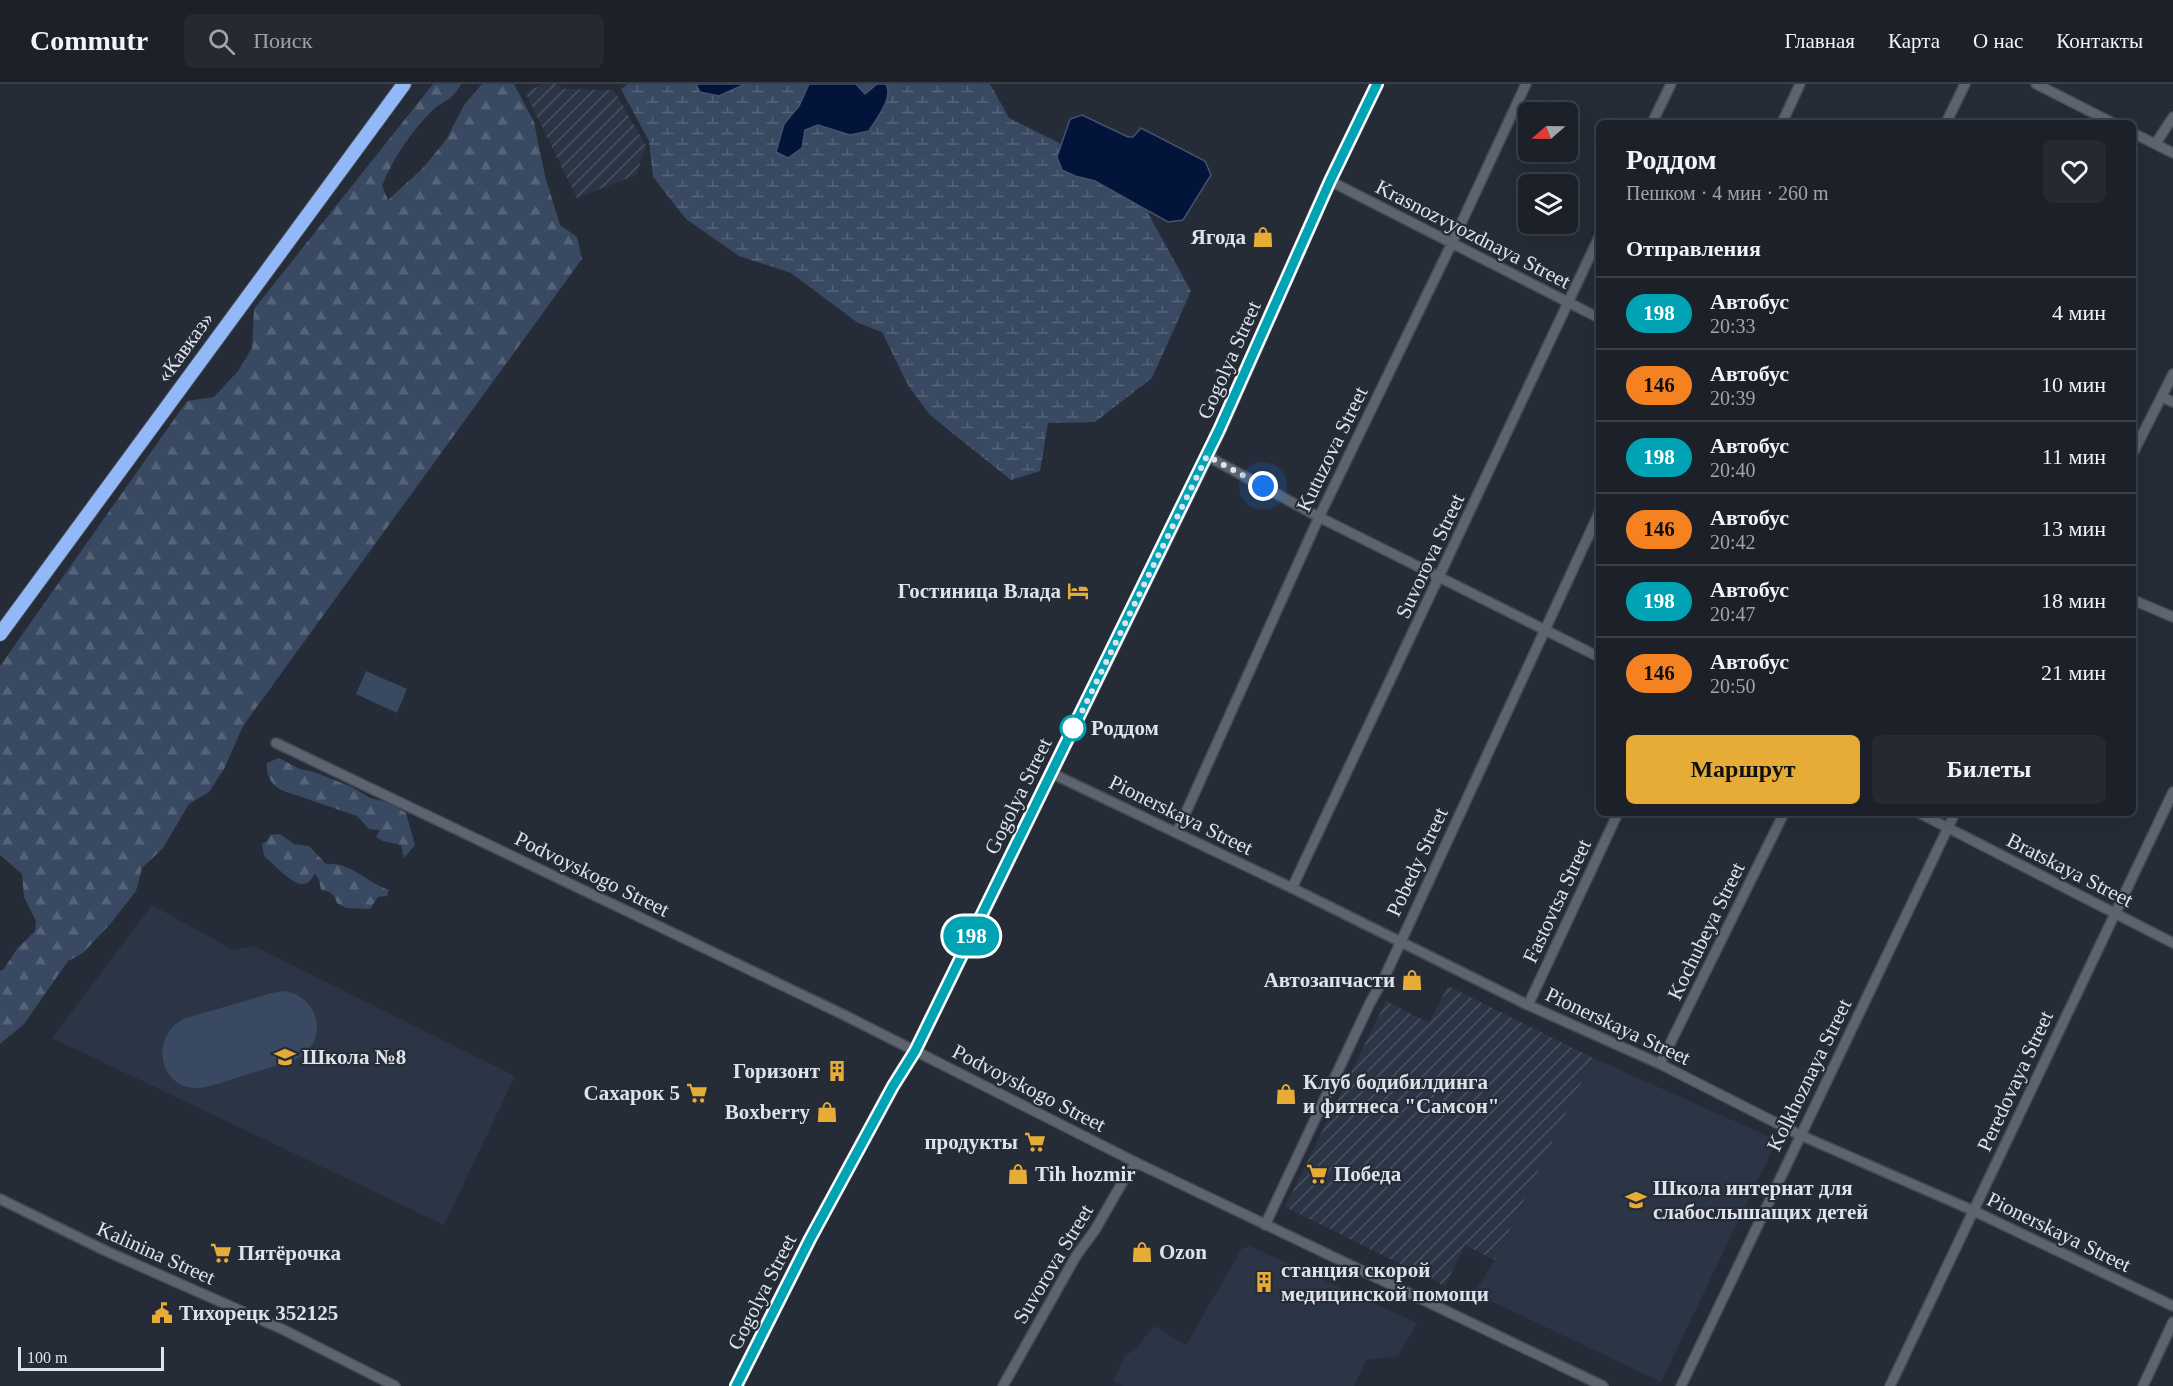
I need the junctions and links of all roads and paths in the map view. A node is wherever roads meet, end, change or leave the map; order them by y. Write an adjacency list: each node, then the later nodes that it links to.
1 (404, 84): 32 (highway, «Кавказ»)
2 (1377, 84): 16 (main road, Gogolya Street)
3 (1526, 84): 17 (street, Kutuzova Street)
4 (1671, 84): 9 (street)
5 (1800, 84): 10 (street)
6 (1965, 84): 11 (street)
7 (2036, 84): 12 (street)
8 (2173, 117): 14 (street)
9 (1654, 120)
10 (1783, 120)
11 (1947, 120)
12 (2107, 120)
13 (2136, 134): 14 (street)
14 (2156, 143): 15 (street)
15 (2173, 153)
16 (1330, 181): 17 (street, Krasnozvyozdnaya Street); 25 (main road, Gogolya Street)
17 (1452, 243): 19 (street, Krasnozvyozdnaya Street); 26 (street, Kutuzova Street)
18 (1596, 243): 19 (street, Suvorova Street)
19 (1568, 303): 20 (street, Krasnozvyozdnaya Street); 28 (street, Suvorova Street)
20 (1596, 317)
21 (2173, 374): 22 (street)
22 (2162, 397): 23 (street); 24 (street)
23 (2173, 402)
24 (2136, 447)
25 (1207, 456): 26 (street); 35 (main road, Gogolya Street)
26 (1319, 517): 28 (street); 42 (street, Kutuzova Street)
27 (1596, 520): 31 (street, Pobedy Street)
28 (1440, 578): 31 (street); 43 (street, Suvorova Street)
29 (2136, 601): 30 (street)
30 (2173, 617)
31 (1545, 630): 33 (street); 45 (street, Pobedy Street)
32 (0, 634)
33 (1596, 656)
34 (276, 743): 48 (street, Podvoyskogo Street)
35 (1051, 773): 42 (street, Pionerskaya Street); 48 (main road, Gogolya Street)
36 (2173, 792): 44 (street, Peredovaya Street)
37 (1617, 816): 47 (street, Fastovtsa Street)
38 (1784, 816): 49 (street, Kochubeya Street)
39 (1925, 816): 41 (street, Bratskaya Street)
40 (1954, 816): 41 (street, Kolkhoznaya Street)
41 (1948, 827): 44 (street, Bratskaya Street); 50 (street, Kolkhoznaya Street)
42 (1177, 832): 43 (street, Pionerskaya Street)
43 (1292, 888): 45 (street, Pionerskaya Street)
44 (2115, 914): 46 (street, Bratskaya Street); 53 (street, Peredovaya Street)
45 (1400, 941): 47 (street, Pionerskaya Street); 54 (street, Pobedy Street)
46 (2173, 943)
47 (1528, 1005): 49 (street, Pionerskaya Street)
48 (915, 1051): 51 (street, Podvoyskogo Street); 58 (main road, Gogolya Street)
49 (1660, 1064): 50 (street, Pionerskaya Street)
50 (1800, 1135): 53 (street, Pionerskaya Street); 61 (street, Kolkhoznaya Street)
51 (1137, 1163): 54 (street, Podvoyskogo Street); 59 (street, Suvorova Street)
52 (0, 1199): 57 (street, Kalinina Street)
53 (1974, 1210): 55 (street, Pionerskaya Street); 62 (street, Peredovaya Street)
54 (1265, 1225): 60 (street, Podvoyskogo Street)
55 (2173, 1306)
56 (2173, 1322): 63 (street)
57 (395, 1386)
58 (736, 1386)
59 (1004, 1386)
60 (1604, 1386)
61 (1681, 1386)
62 (1890, 1386)
63 (2143, 1386)

